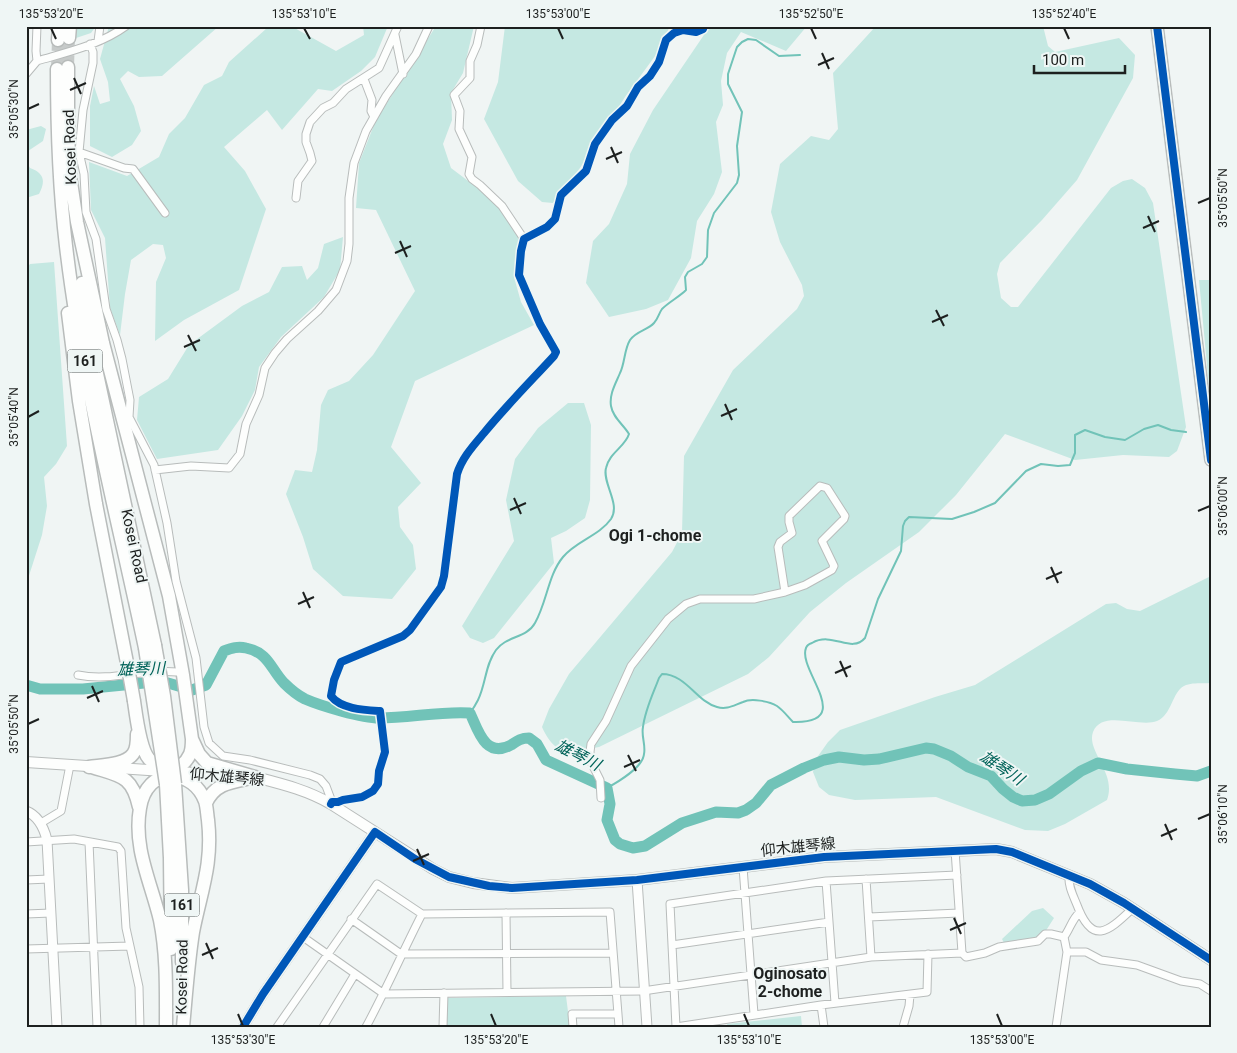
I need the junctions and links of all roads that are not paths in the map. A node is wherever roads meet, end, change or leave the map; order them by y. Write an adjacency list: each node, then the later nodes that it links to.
1 (37, 26): 14 (street)
2 (59, 26): 10 (highway)
3 (100, 26): 12 (street)
4 (126, 26): 12 (street)
5 (398, 26): 11 (street)
6 (429, 26): 16 (street)
7 (481, 26): 24 (street)
8 (704, 26): 24 (street)
9 (1157, 26): 25 (main road)
10 (66, 35)
11 (395, 35): 16 (street); 17 (street)
12 (98, 41): 13 (street)
13 (90, 44): 14 (street); 19 (street)
14 (37, 61): 15 (street)
15 (26, 74)
16 (403, 74): 18 (street)
17 (364, 79): 18 (street); 21 (street)
18 (374, 117): 26 (street)
19 (79, 152): 23 (street); 26 (street)
20 (71, 182): 22 (highway, Kosei Road / 161); 28 (highway, Kosei Road / 161); 29 (highway)
21 (296, 198)
22 (62, 204): 28 (highway, Kosei Road / 161); 32 (highway, bridge)
23 (165, 214)
24 (524, 239): 41 (street)
25 (1211, 460)
26 (155, 470): 31 (street)
27 (786, 592): 27 (street); 39 (street)
28 (150, 647): 38 (highway, Kosei Road / 161, bridge)
29 (182, 673): 30 (street); 31 (street); 33 (highway)
30 (78, 675)
31 (198, 675): 41 (street)
32 (138, 726): 36 (highway); 38 (highway)
33 (192, 739): 37 (highway); 38 (highway)
34 (26, 762): 35 (main road, 仰木雄琴線)
35 (70, 765): 36 (main road, 仰木雄琴線); 44 (street)
36 (90, 767): 38 (main road, 仰木雄琴線); 42 (highway)
37 (255, 777): 38 (main road, 仰木雄琴線); 40 (highway); 41 (main road, 仰木雄琴線)
38 (170, 780): 40 (highway); 42 (highway); 105 (highway, Kosei Road / 161); 106 (highway, Kosei Road / 161)
39 (601, 798)
40 (206, 803): 106 (highway)
41 (332, 803): 45 (main road, 仰木雄琴線)
42 (140, 809): 105 (highway)
43 (26, 811): 44 (street)
44 (41, 823): 46 (street)
45 (375, 832): 56 (main road, 仰木雄琴線); 70 (street)
46 (47, 840): 47 (street); 48 (street); 55 (street)
47 (26, 842)
48 (88, 842): 73 (street); 74 (street)
49 (955, 850): 50 (main road, 仰木雄琴線); 51 (street); 52 (main road, 仰木雄琴線)
50 (743, 867): 56 (main road, 仰木雄琴線); 58 (street)
51 (957, 875): 53 (street); 63 (street)
52 (1069, 875): 59 (main road, 仰木雄琴線); 60 (street)
53 (866, 879): 57 (street); 66 (street)
54 (26, 880): 55 (street)
55 (49, 880): 61 (street)
56 (637, 880): 90 (street)
57 (826, 882): 58 (street); 68 (street)
58 (745, 893): 69 (street); 72 (street)
59 (1132, 909): 60 (street); 85 (main road, 仰木雄琴線)
60 (1080, 912): 71 (street)
61 (51, 913): 64 (street); 75 (street)
62 (506, 913): 65 (street); 78 (street); 82 (street)
63 (959, 913): 66 (street); 79 (street)
64 (26, 914)
65 (422, 914): 67 (street); 81 (street)
66 (868, 917): 84 (street)
67 (351, 919): 80 (street); 81 (street)
68 (829, 922): 69 (street); 86 (street)
69 (748, 934): 72 (street); 88 (street)
70 (303, 937): 80 (street); 107 (street)
71 (1064, 937): 77 (street); 79 (street)
72 (672, 945): 89 (street)
73 (130, 946): 74 (street); 104 (street)
74 (94, 947): 75 (street); 103 (street)
75 (53, 948): 76 (street); 102 (street)
76 (26, 949)
77 (1067, 952): 92 (street); 118 (street)
78 (613, 953): 82 (street); 91 (street)
79 (962, 953): 83 (street)
80 (328, 954): 87 (street); 108 (street)
81 (401, 954): 82 (street); 95 (street)
82 (506, 954): 93 (street)
83 (928, 954): 84 (street); 96 (street)
84 (871, 957): 86 (street)
85 (1211, 960)
86 (832, 963): 88 (street); 97 (street)
87 (356, 974): 95 (street); 109 (street)
88 (751, 975): 89 (street); 100 (street)
89 (674, 987): 90 (street); 115 (street)
90 (643, 990): 91 (street); 114 (street)
91 (616, 991): 93 (street); 99 (street)
92 (1211, 991)
93 (507, 992): 94 (street)
94 (444, 993): 95 (street); 111 (street)
95 (384, 994): 110 (street)
96 (910, 995): 97 (street); 117 (street)
97 (835, 1004): 98 (street)
98 (821, 1005): 100 (street); 116 (street)
99 (618, 1014): 112 (street); 113 (street)
100 (754, 1014): 101 (street)
101 (707, 1024): 115 (street)
102 (57, 1027)
103 (97, 1027)
104 (140, 1027)
105 (167, 1027)
106 (182, 1027)
107 (243, 1027)
108 (277, 1027)
109 (323, 1027)
110 (366, 1027)
111 (443, 1027)
112 (573, 1027)
113 (619, 1027)
114 (647, 1027)
115 (676, 1027)
116 (824, 1027)
117 (903, 1027)
118 (1056, 1027)

